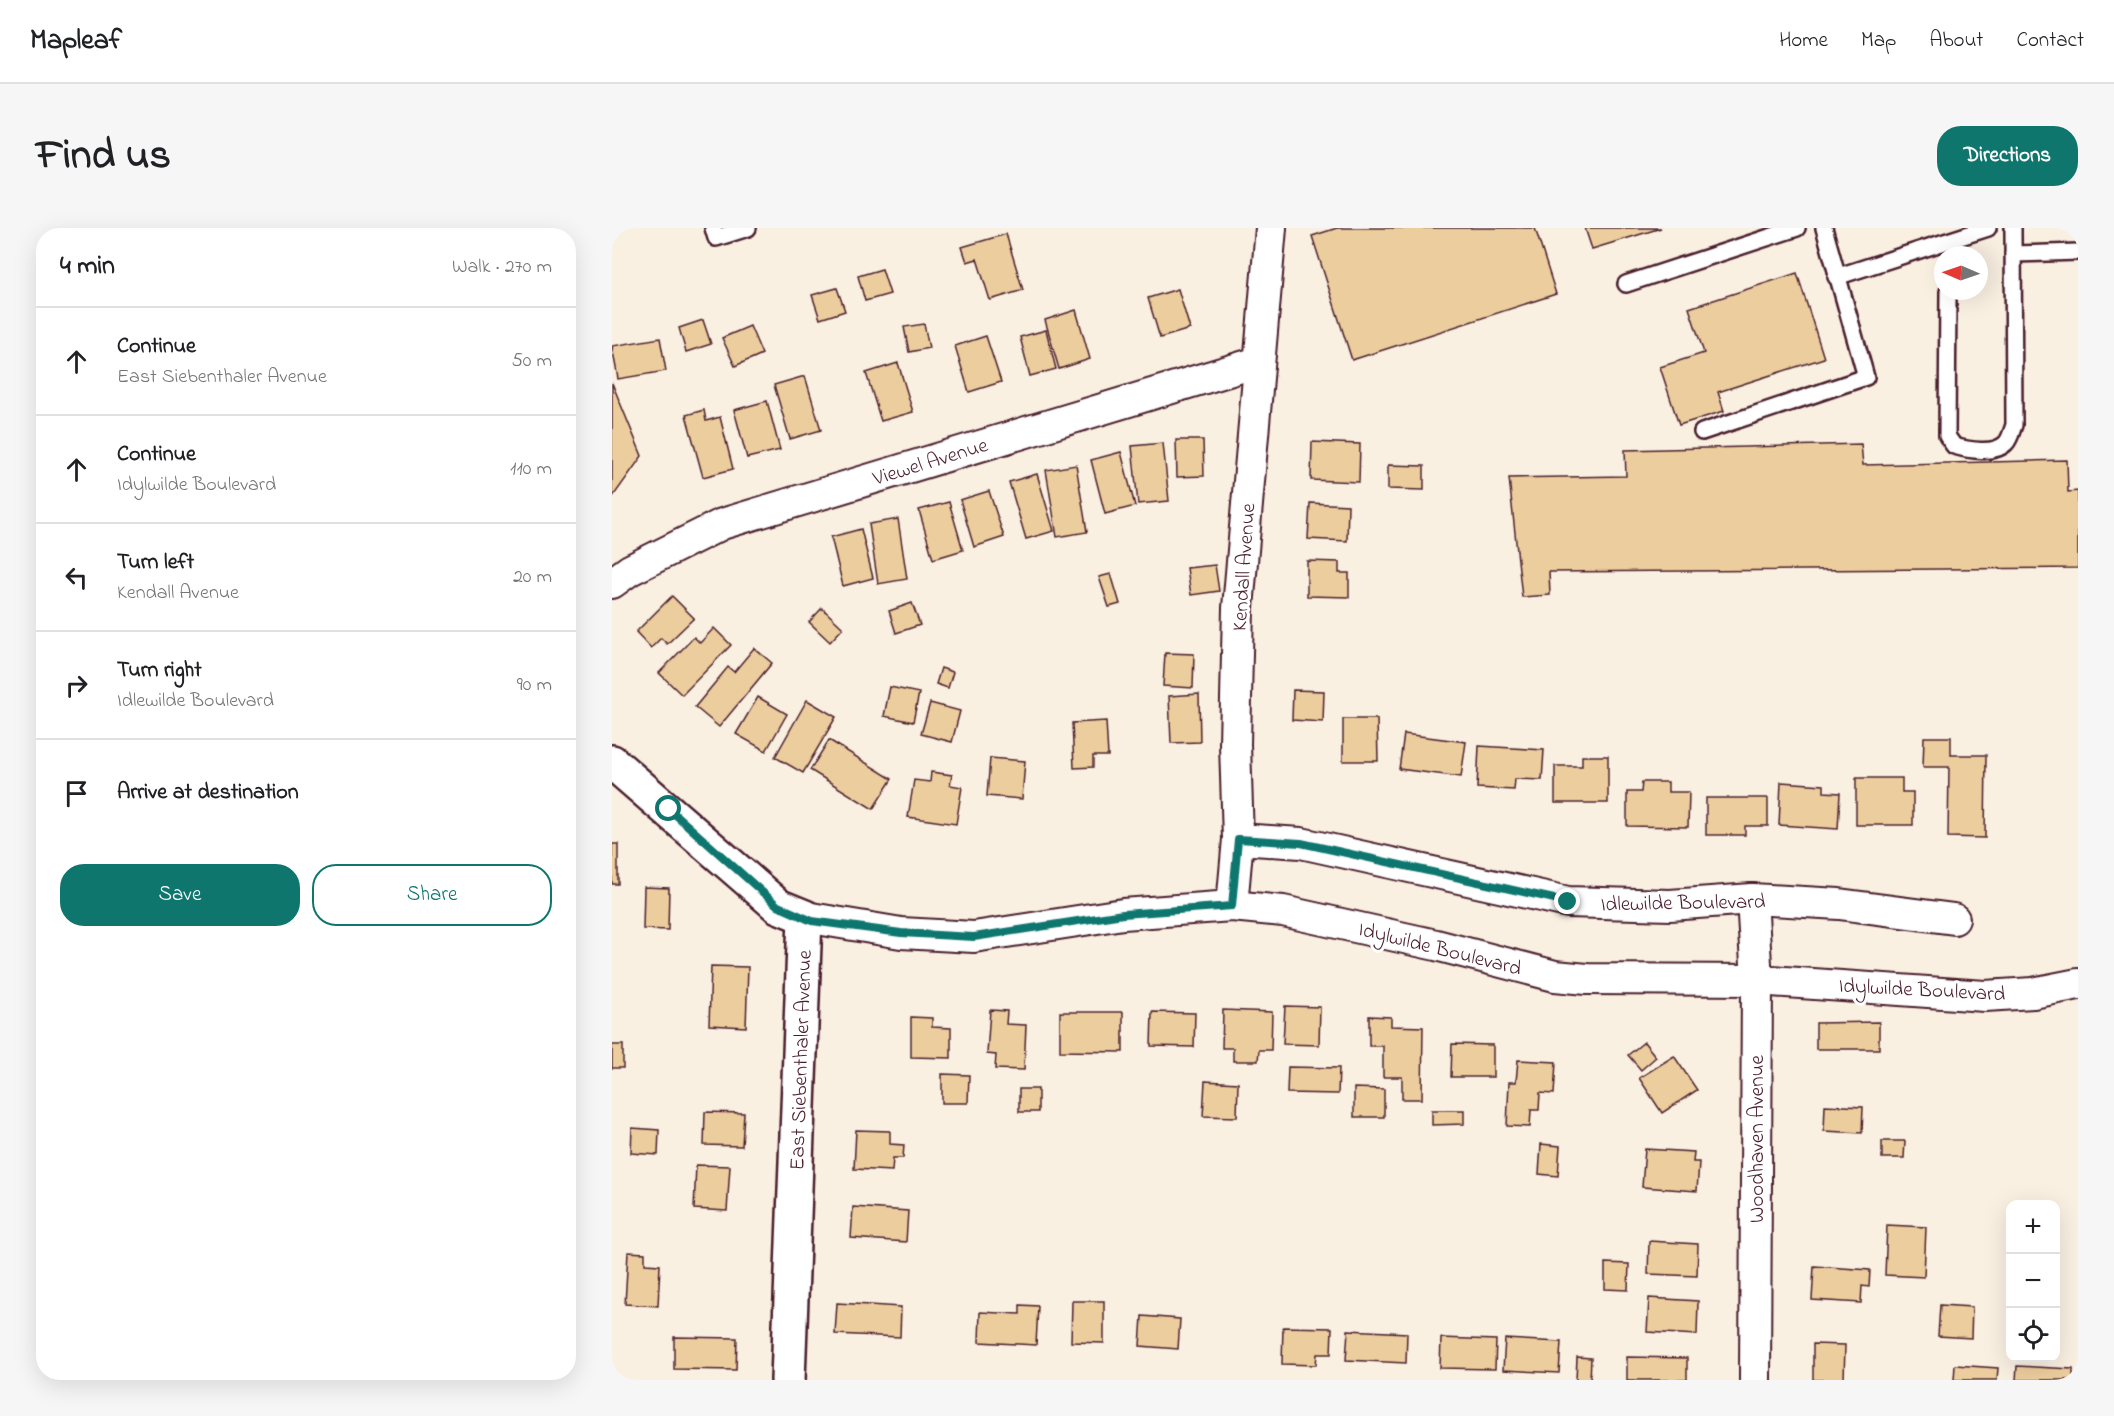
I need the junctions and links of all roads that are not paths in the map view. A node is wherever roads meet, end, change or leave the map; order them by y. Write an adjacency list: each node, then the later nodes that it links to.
1 (713, 228): 2 (lane)
2 (748, 228)
3 (1271, 228): 15 (street, Kendall Avenue)
4 (1797, 228): 13 (lane)
5 (1824, 228): 12 (lane)
6 (1988, 228): 8 (lane)
7 (2013, 228): 11 (lane)
8 (1952, 246)
9 (1934, 252): 12 (lane)
10 (2078, 252): 11 (lane)
11 (2013, 254): 14 (lane)
12 (1836, 277): 16 (lane)
13 (1626, 284)
14 (1948, 300)
15 (1258, 362): 17 (street, Viewel Avenue); 19 (street, Kendall Avenue)
16 (1702, 432)
17 (612, 583)
18 (612, 762): 22 (main road)
19 (1238, 839): 20 (street, Idlewilde Boulevard); 21 (street, Kendall Avenue)
20 (1752, 899): 23 (street, Idlewilde Boulevard); 24 (street, Woodhaven Avenue)
21 (1232, 906): 22 (street, Idylwilde Boulevard); 24 (street, Idylwilde Boulevard)
22 (805, 917): 26 (main road, East Siebenthaler Avenue)
23 (1954, 918)
24 (1757, 980): 25 (street, Idylwilde Boulevard); 27 (street, Woodhaven Avenue)
25 (2078, 984)
26 (788, 1380)
27 (1755, 1380)

